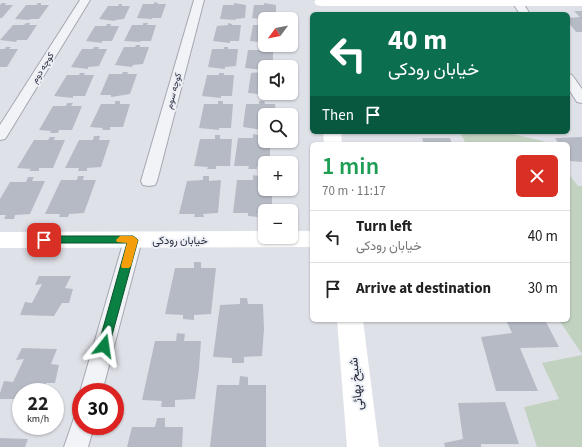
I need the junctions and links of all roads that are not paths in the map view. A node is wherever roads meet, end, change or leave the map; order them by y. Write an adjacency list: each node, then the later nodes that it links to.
1 (86, 0): 9 (street, کوچه دوم)
2 (199, 0): 10 (street, کوچه سوم)
3 (517, 2): 4 (street); 5 (street); 6 (street)
4 (582, 2)
5 (320, 5)
6 (524, 12)
7 (570, 81): 8 (street)
8 (582, 99)
9 (0, 136)
10 (149, 181)
11 (0, 240): 12 (street, خیابان رودکی)
12 (133, 240): 13 (street, خیابان رودکی); 15 (street)
13 (310, 240)
14 (350, 322): 18 (street, شیخ بهائی)
15 (93, 383)
16 (79, 435): 17 (street)
17 (76, 447)
18 (363, 447)

